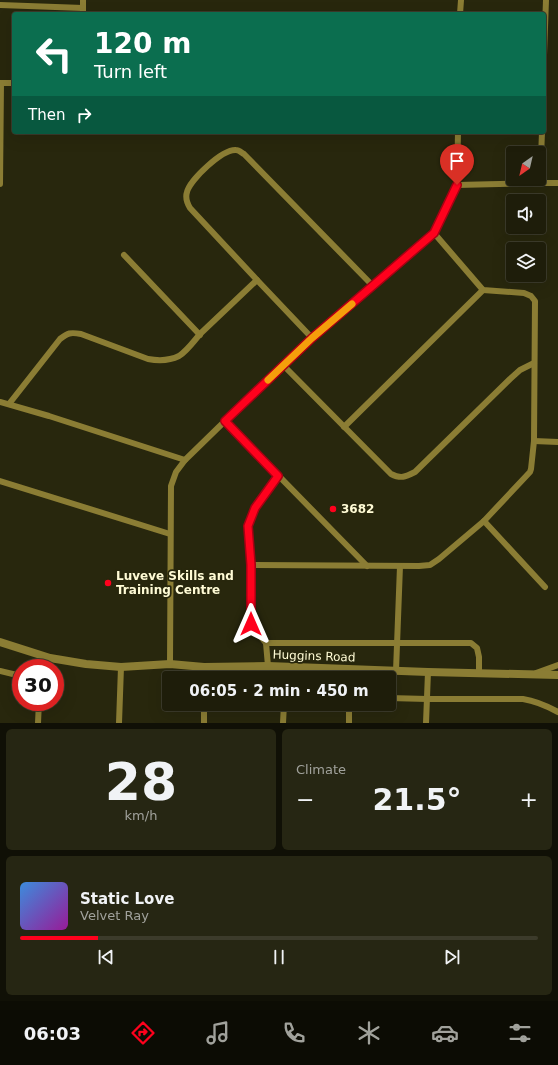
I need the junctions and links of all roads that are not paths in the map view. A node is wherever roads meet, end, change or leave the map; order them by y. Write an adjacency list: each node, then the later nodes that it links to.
1 (84, 0): 5 (street)
2 (461, 0): 6 (street)
3 (546, 0): 7 (street)
4 (0, 5): 5 (street)
5 (83, 11)
6 (460, 12)
7 (546, 12)
8 (0, 83): 9 (street); 15 (street)
9 (12, 83)
10 (458, 134): 17 (street)
11 (542, 134): 12 (street)
12 (541, 146)
13 (546, 183): 14 (street)
14 (558, 183)
15 (0, 184)
16 (506, 184): 17 (street)
17 (457, 185): 18 (street)
18 (434, 233): 21 (street); 22 (street)
19 (124, 255): 23 (street)
20 (256, 280): 21 (street); 23 (street); 24 (street)
21 (373, 286): 24 (street)
22 (483, 290): 25 (street); 30 (street)
23 (200, 335): 28 (street)
24 (312, 338): 26 (street)
25 (534, 362): 30 (street); 31 (street)
26 (284, 365): 29 (street); 30 (street)
27 (0, 402): 28 (street)
28 (8, 404): 33 (street)
29 (225, 421): 33 (street); 34 (street)
30 (344, 427)
31 (534, 441): 32 (street); 36 (street)
32 (558, 442)
33 (185, 460): 37 (street)
34 (278, 476): 38 (street); 39 (street)
35 (0, 481): 37 (street)
36 (484, 521): 40 (street); 41 (street)
37 (170, 534): 45 (street)
38 (251, 565): 39 (street); 43 (street)
39 (367, 566): 40 (street)
40 (400, 566): 44 (street)
41 (545, 587)
42 (0, 642): 48 (street, Huggins Road)
43 (266, 643): 44 (street); 47 (street)
44 (397, 643): 52 (street); 54 (street)
45 (170, 664): 48 (street, Huggins Road); 49 (street, Huggins Road)
46 (558, 665): 56 (street)
47 (268, 666): 49 (street, Huggins Road); 52 (street, Huggins Road)
48 (121, 667): 66 (street)
49 (204, 667): 51 (street)
50 (0, 671): 55 (street)
51 (204, 671)
52 (396, 671): 53 (street, Huggins Road)
53 (428, 672): 54 (street, Huggins Road); 59 (street)
54 (479, 673): 56 (street, Huggins Road)
55 (12, 674)
56 (533, 674): 57 (street, Huggins Road)
57 (558, 675)
58 (396, 698): 59 (street)
59 (427, 699): 64 (street); 70 (street)
60 (39, 711): 65 (street)
61 (204, 711): 67 (street)
62 (284, 711): 68 (street)
63 (349, 711): 69 (street)
64 (558, 712)
65 (38, 723)
66 (119, 723)
67 (204, 723)
68 (283, 723)
69 (349, 723)
70 (426, 723)

